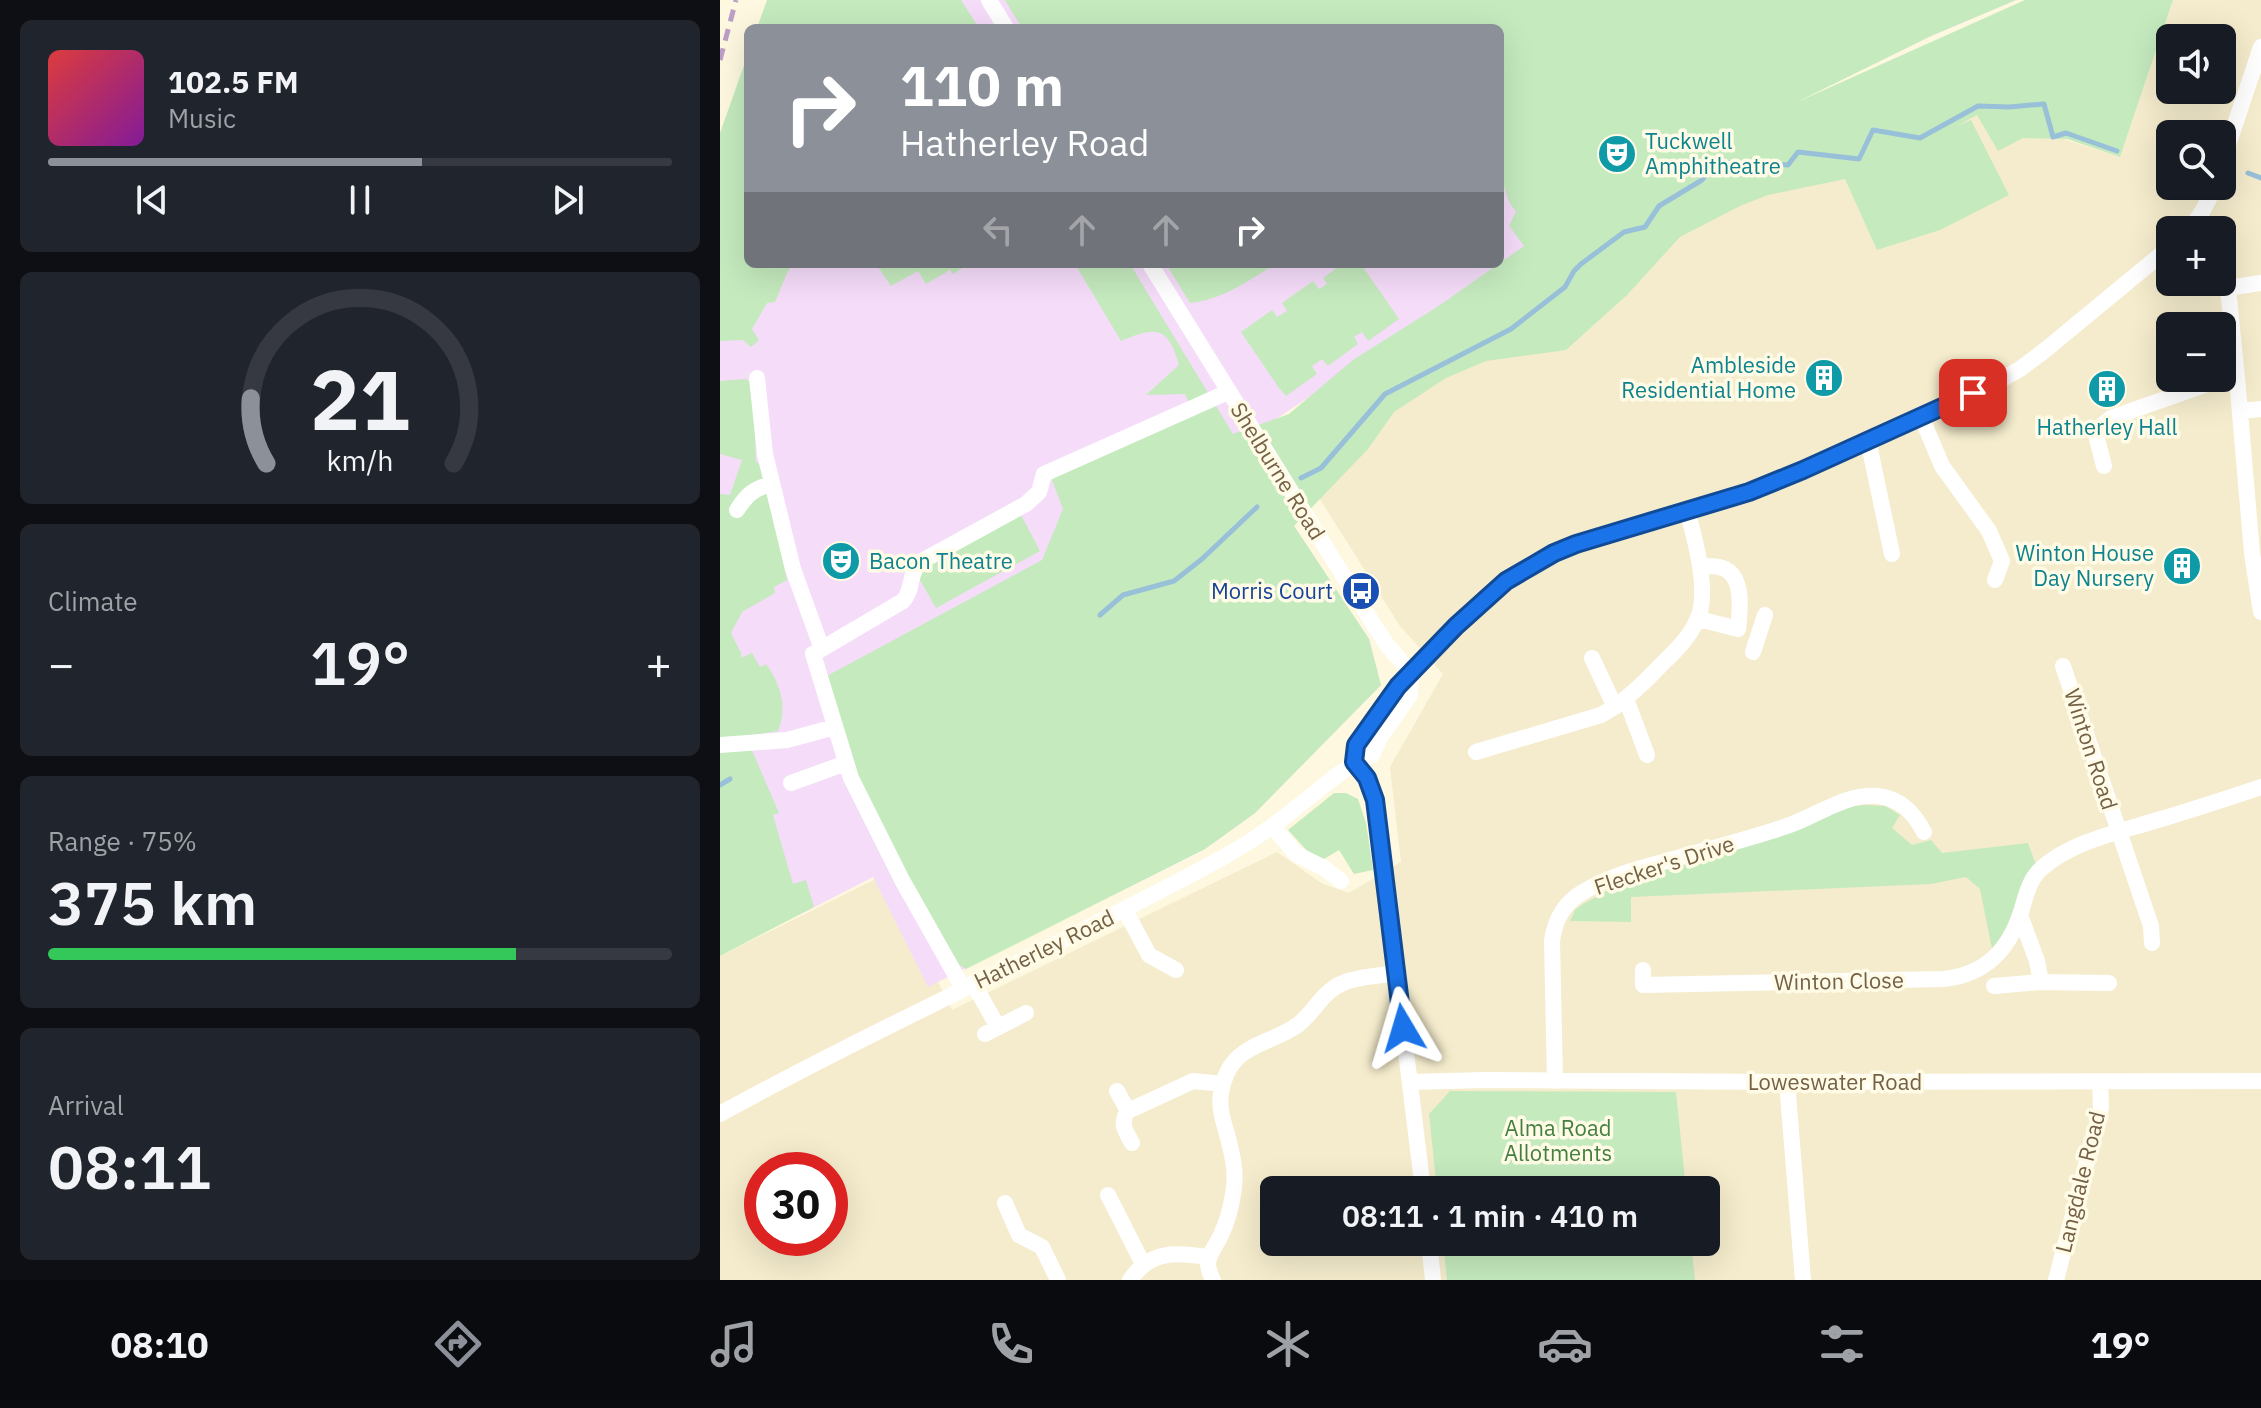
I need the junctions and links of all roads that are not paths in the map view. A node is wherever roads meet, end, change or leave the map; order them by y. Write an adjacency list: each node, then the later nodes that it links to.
1 (989, 0): 2 (street)
2 (1004, 24)
3 (2260, 57): 4 (street)
4 (2236, 124)
5 (2156, 258): 15 (street)
6 (1152, 268): 12 (street, Shelburne Road)
7 (2261, 283): 8 (street)
8 (2236, 287)
9 (2229, 296): 11 (street)
10 (757, 378): 18 (street)
11 (2237, 378): 14 (street); 17 (street)
12 (1228, 392): 29 (street); 32 (street, Shelburne Road)
13 (2261, 409): 14 (street)
14 (2240, 411): 19 (street)
15 (1921, 416): 16 (street); 24 (street)
16 (1868, 440): 21 (street); 22 (street)
17 (2104, 466)
18 (772, 483): 20 (street); 29 (street)
19 (2255, 505): 25 (street)
20 (737, 510)
21 (1687, 511): 23 (street); 32 (street)
22 (1892, 554)
23 (1700, 566): 27 (street); 28 (street)
24 (1995, 580)
25 (2261, 612)
26 (1765, 615): 28 (street)
27 (1699, 619): 28 (street); 33 (street)
28 (1738, 629)
29 (822, 649): 34 (street)
30 (1592, 658): 33 (street)
31 (2063, 666): 44 (street, Winton Road)
32 (1411, 673): 38 (street)
33 (1620, 703): 36 (street); 37 (street)
34 (835, 727): 35 (street); 39 (street)
35 (720, 745)
36 (1476, 752)
37 (1647, 755)
38 (1354, 762): 42 (street, Hatherley Road); 51 (street)
39 (846, 763): 40 (street); 54 (street)
40 (791, 783)
41 (2261, 787): 44 (street, Winton Road)
42 (1273, 827): 45 (street); 46 (street, Hatherley Road)
43 (1924, 832): 57 (street, Flecker's Drive)
44 (2119, 832): 47 (street, Winton Close); 48 (street, Winton Road)
45 (1341, 881)
46 (1125, 910): 49 (street); 54 (street, Hatherley Road)
47 (2020, 915): 50 (street, Winton Close); 52 (street)
48 (2152, 943)
49 (1176, 970)
50 (1643, 970)
51 (1397, 973): 59 (street); 62 (street)
52 (2041, 982): 53 (street); 55 (street)
53 (2109, 983)
54 (968, 986): 56 (street); 65 (street, Hatherley Road)
55 (1994, 986)
56 (1026, 1013)
57 (1555, 1081): 59 (street, Loweswater Road); 60 (street, Loweswater Road)
58 (2261, 1081): 61 (street, Loweswater Road)
59 (1410, 1082): 67 (street)
60 (1787, 1082): 61 (street, Loweswater Road); 77 (street)
61 (2100, 1083): 78 (street, Langdale Road)
62 (1223, 1084): 64 (street); 71 (street)
63 (1117, 1091): 64 (street)
64 (1128, 1111): 66 (street)
65 (720, 1114)
66 (1132, 1143)
67 (1421, 1176)
68 (1108, 1195): 72 (street)
69 (1005, 1203): 73 (street)
70 (1430, 1256): 76 (street)
71 (1209, 1257): 72 (street); 75 (street)
72 (1143, 1264): 74 (street)
73 (1058, 1280)
74 (1130, 1280)
75 (1213, 1280)
76 (1433, 1280)
77 (1803, 1280)
78 (2056, 1280)

